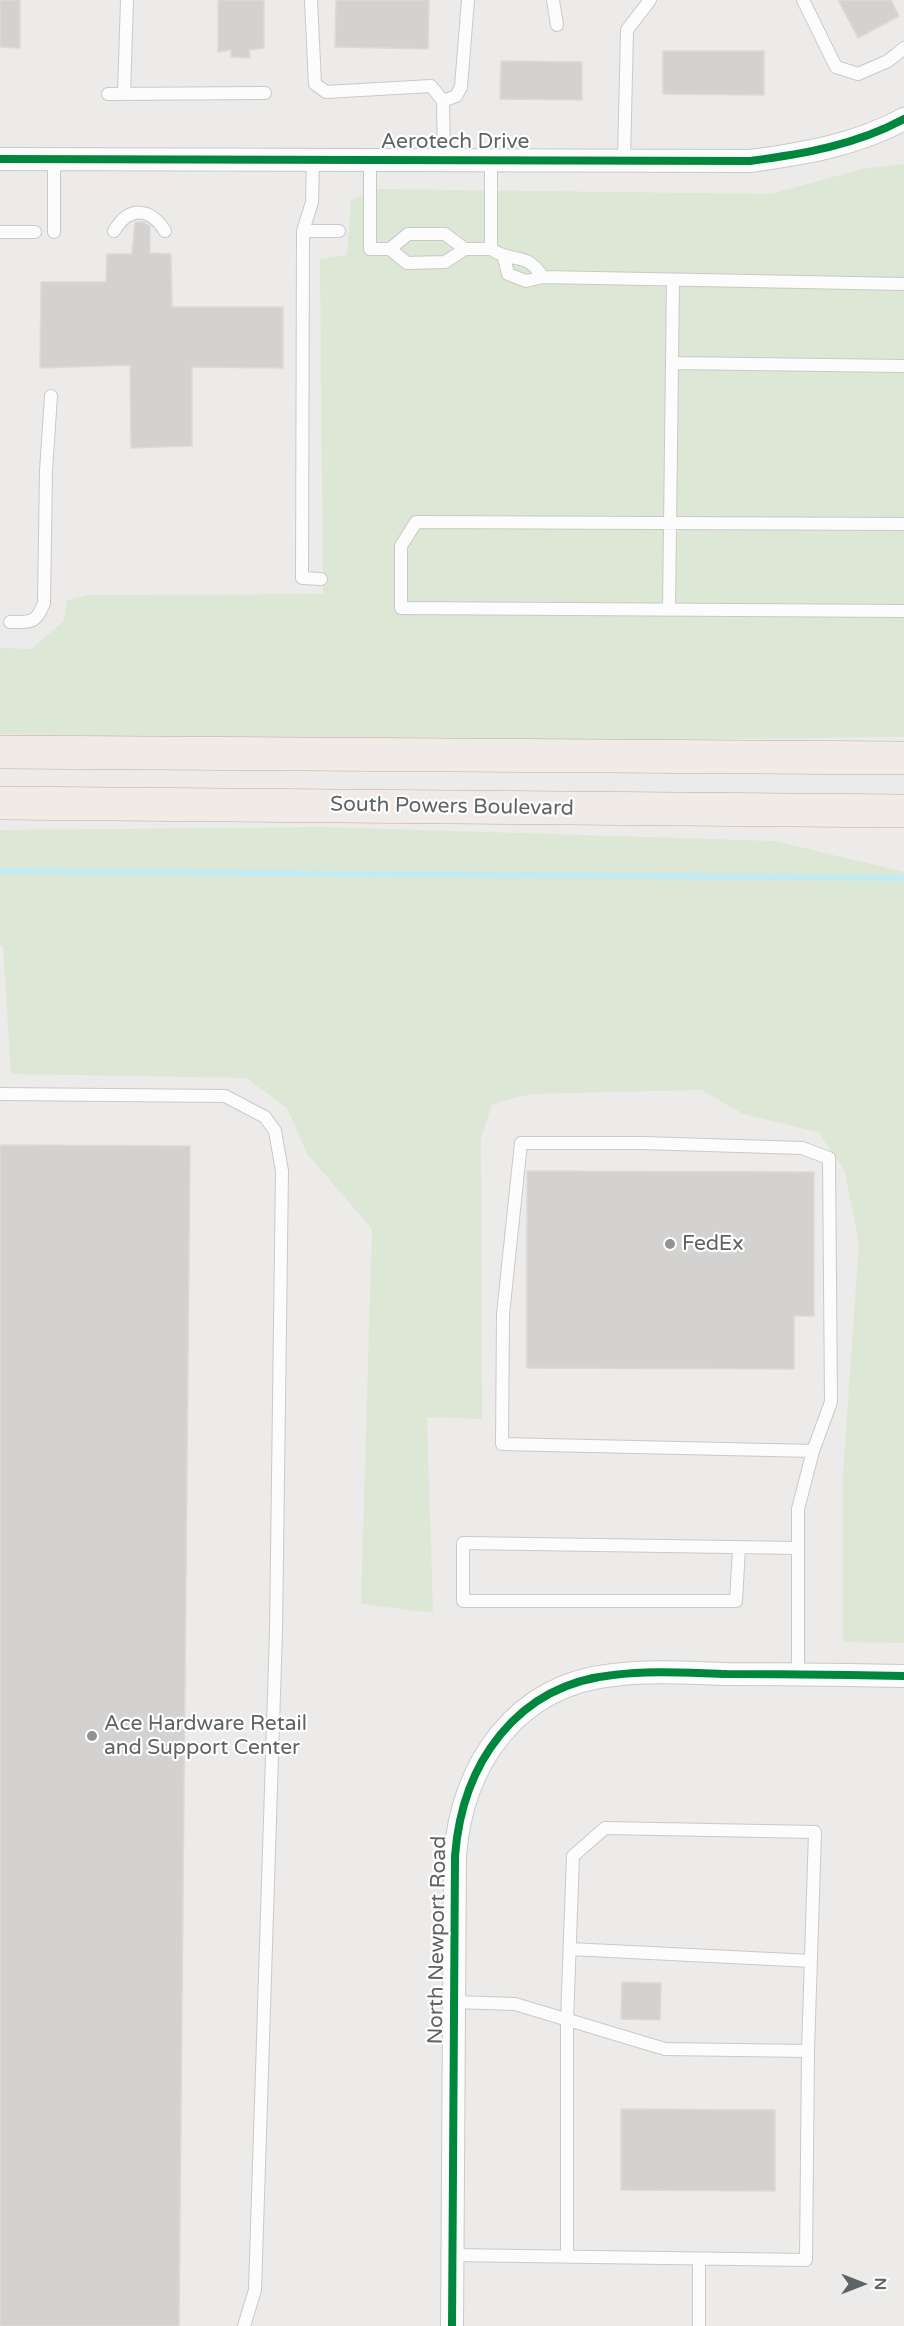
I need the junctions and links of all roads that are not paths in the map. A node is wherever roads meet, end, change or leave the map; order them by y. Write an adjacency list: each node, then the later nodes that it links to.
1 (127, 0): 11 (lane)
2 (311, 0): 12 (lane)
3 (468, 0): 12 (lane)
4 (553, 0): 7 (lane)
5 (650, 0): 20 (lane)
6 (803, 0): 8 (lane)
7 (557, 25)
8 (904, 48)
9 (265, 93): 11 (lane)
10 (108, 94): 11 (lane)
11 (124, 94)
12 (442, 100): 18 (lane)
13 (904, 119): 20 (street, Aerotech Drive)
14 (0, 159): 15 (street, Aerotech Drive)
15 (54, 159): 16 (street, Aerotech Drive); 27 (lane)
16 (313, 160): 17 (street, Aerotech Drive); 23 (lane)
17 (370, 160): 18 (street, Aerotech Drive); 28 (lane)
18 (444, 160): 19 (street, Aerotech Drive)
19 (491, 160): 20 (street, Aerotech Drive); 30 (lane)
20 (624, 160)
21 (114, 231): 22 (lane)
22 (165, 231)
23 (303, 231): 24 (lane); 40 (lane)
24 (339, 231)
25 (0, 232): 26 (lane)
26 (35, 232)
27 (54, 232)
28 (390, 249): 29 (lane); 29 (lane)
29 (465, 249): 30 (lane)
30 (491, 249): 31 (lane)
31 (504, 258): 32 (lane); 32 (lane)
32 (543, 277): 33 (lane)
33 (673, 280): 34 (lane); 35 (lane)
34 (904, 284)
35 (672, 363): 36 (lane); 38 (lane)
36 (904, 366)
37 (51, 396): 43 (lane)
38 (670, 523): 39 (lane); 41 (lane); 41 (lane)
39 (904, 524)
40 (321, 579)
41 (669, 609): 42 (lane)
42 (904, 611)
43 (10, 622)
44 (0, 750): 45 (highway)
45 (904, 758)
46 (0, 803): 47 (highway, South Powers Boulevard)
47 (904, 811)
48 (0, 1094): 62 (lane)
49 (813, 1451): 49 (lane); 51 (lane)
50 (739, 1548): 50 (lane); 51 (lane)
51 (798, 1548): 52 (lane)
52 (798, 1674): 53 (street, North Newport Road); 56 (street, North Newport Road)
53 (904, 1676)
54 (570, 1949): 55 (lane); 55 (lane); 57 (lane)
55 (811, 1961): 58 (lane)
56 (454, 2002): 57 (lane); 59 (street, North Newport Road)
57 (567, 2020): 58 (lane); 60 (lane)
58 (808, 2051): 61 (lane)
59 (452, 2255): 60 (lane); 63 (street, North Newport Road)
60 (567, 2256): 61 (lane)
61 (699, 2259): 64 (lane)
62 (244, 2326)
63 (452, 2326)
64 (699, 2326)

